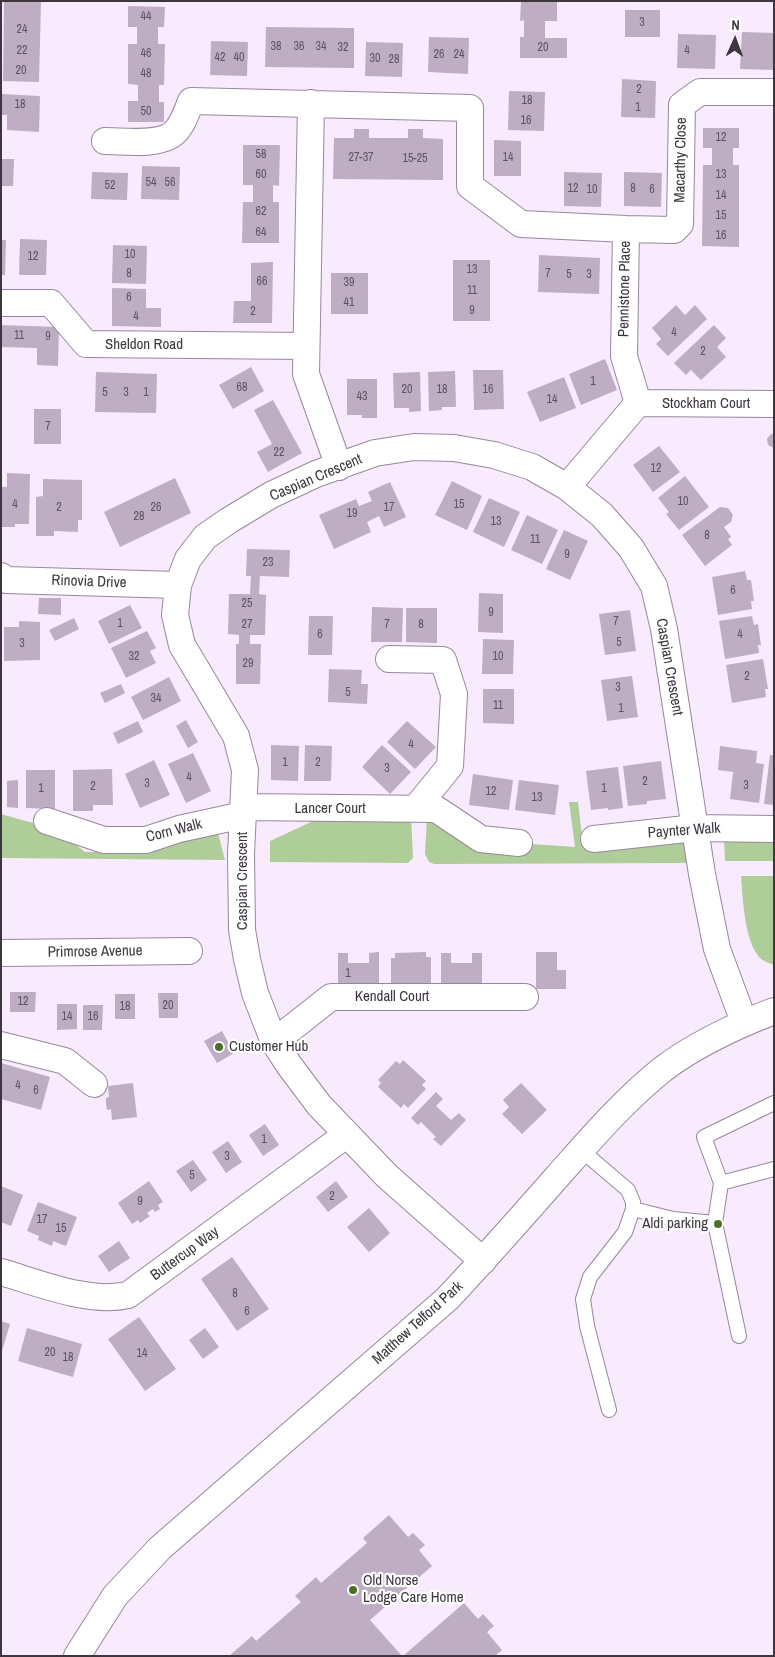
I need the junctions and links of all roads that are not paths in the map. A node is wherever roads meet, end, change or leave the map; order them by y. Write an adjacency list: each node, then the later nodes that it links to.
1 (774, 92): 4 (street, Macarthy Close)
2 (312, 103): 3 (street, Pennistone Place); 4 (street, Pennistone Place); 6 (street)
3 (105, 141)
4 (626, 230): 7 (street, Pennistone Place)
5 (1, 302): 6 (street, Sheldon Road)
6 (306, 346): 9 (street)
7 (638, 403): 8 (street, Stockham Court); 10 (street)
8 (774, 404)
9 (339, 467): 10 (street, Caspian Crescent); 12 (street, Caspian Crescent)
10 (567, 487): 17 (street, Caspian Crescent)
11 (1, 576): 12 (street, Rinovia Drive)
12 (178, 585): 15 (street, Caspian Crescent)
13 (389, 659): 14 (street)
14 (415, 809): 15 (street, Lancer Court); 20 (street, Lancer Court)
15 (244, 811): 16 (street, Corn Walk); 26 (street, Caspian Crescent)
16 (47, 821)
17 (695, 828): 18 (street, Paynter Walk); 19 (street, Paynter Walk); 25 (street, Caspian Crescent)
18 (774, 829)
19 (594, 839)
20 (518, 843)
21 (189, 951): 22 (street, Primrose Avenue)
22 (1, 953)
23 (525, 996): 26 (street, Kendall Court)
24 (774, 1011): 25 (street, Matthew Telford Park)
25 (744, 1022): 31 (street, Matthew Telford Park)
26 (274, 1042): 30 (street, Caspian Crescent)
27 (1, 1045): 28 (street)
28 (94, 1084)
29 (774, 1103): 33 (lane)
30 (346, 1135): 36 (street, Caspian Crescent); 37 (street, Buttercup Way)
31 (581, 1150): 34 (lane); 36 (street, Matthew Telford Park)
32 (774, 1169): 33 (lane)
33 (721, 1183): 35 (lane)
34 (633, 1209): 35 (lane); 39 (lane)
35 (715, 1223): 38 (lane)
36 (483, 1261): 40 (street, Matthew Telford Park)
37 (1, 1272)
38 (740, 1336)
39 (609, 1410)
40 (77, 1656)

